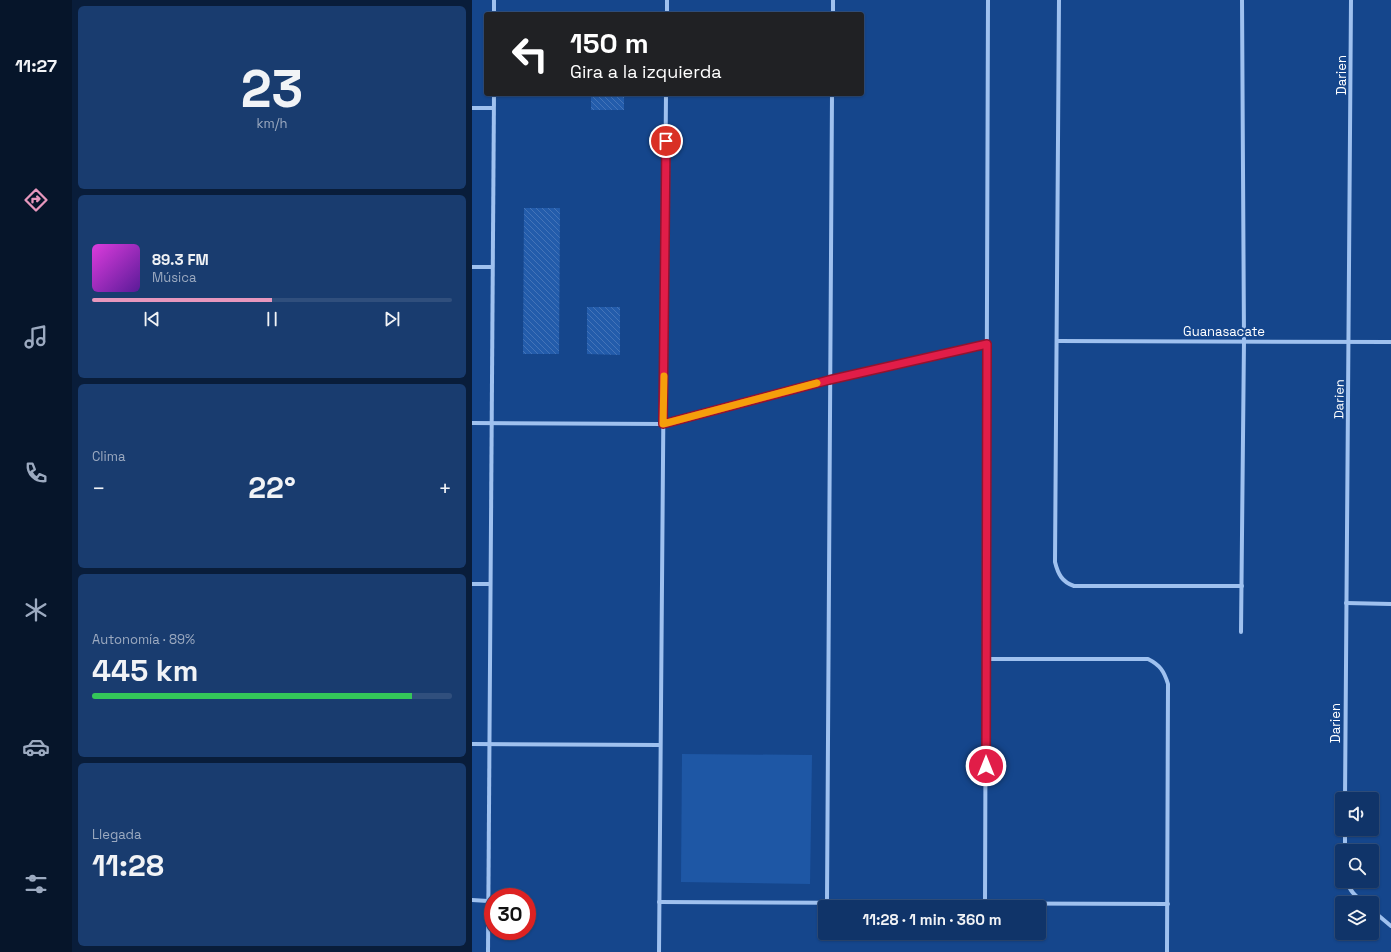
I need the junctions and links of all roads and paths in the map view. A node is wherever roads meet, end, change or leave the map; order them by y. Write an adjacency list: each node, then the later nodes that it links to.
1 (494, 0): 8 (street)
2 (667, 0): 9 (street)
3 (833, 0): 10 (street)
4 (988, 0): 22 (street)
5 (1059, 0): 19 (street)
6 (1242, 0): 18 (street)
7 (1351, 0): 20 (street, Darien)
8 (494, 12)
9 (667, 12)
10 (832, 12)
11 (494, 96): 15 (street)
12 (666, 96): 26 (street)
13 (832, 96): 23 (street)
14 (472, 108): 15 (street)
15 (494, 108): 17 (street)
16 (472, 267): 17 (street)
17 (492, 267): 25 (street)
18 (1244, 340): 19 (street, Guanasacate); 20 (street, Guanasacate); 29 (street)
19 (1057, 341): 29 (street)
20 (1350, 342): 21 (street, Guanasacate); 30 (street, Darien)
21 (1391, 342)
22 (987, 344): 23 (street); 33 (street)
23 (829, 380): 26 (street); 43 (street)
24 (472, 423): 25 (street)
25 (491, 423): 26 (street); 28 (street)
26 (663, 424): 36 (street)
27 (472, 584): 28 (street)
28 (490, 584): 35 (street)
29 (1242, 586): 32 (street)
30 (1346, 604): 31 (street); 37 (street, Darien)
31 (1391, 604)
32 (1241, 632)
33 (986, 659): 44 (street); 48 (street)
34 (472, 744): 35 (street)
35 (489, 744): 36 (street); 38 (street)
36 (659, 745): 45 (street)
37 (1345, 792)
38 (488, 888)
39 (1350, 888): 40 (street)
40 (1356, 896)
41 (472, 900): 42 (street)
42 (484, 900)
43 (827, 900)
44 (985, 900)
45 (659, 902): 46 (street); 53 (street)
46 (818, 902)
47 (1046, 903): 48 (street)
48 (1168, 904): 54 (street)
49 (1379, 916): 50 (street)
50 (1391, 926)
51 (488, 940): 52 (street)
52 (488, 952)
53 (658, 952)
54 (1168, 952)

